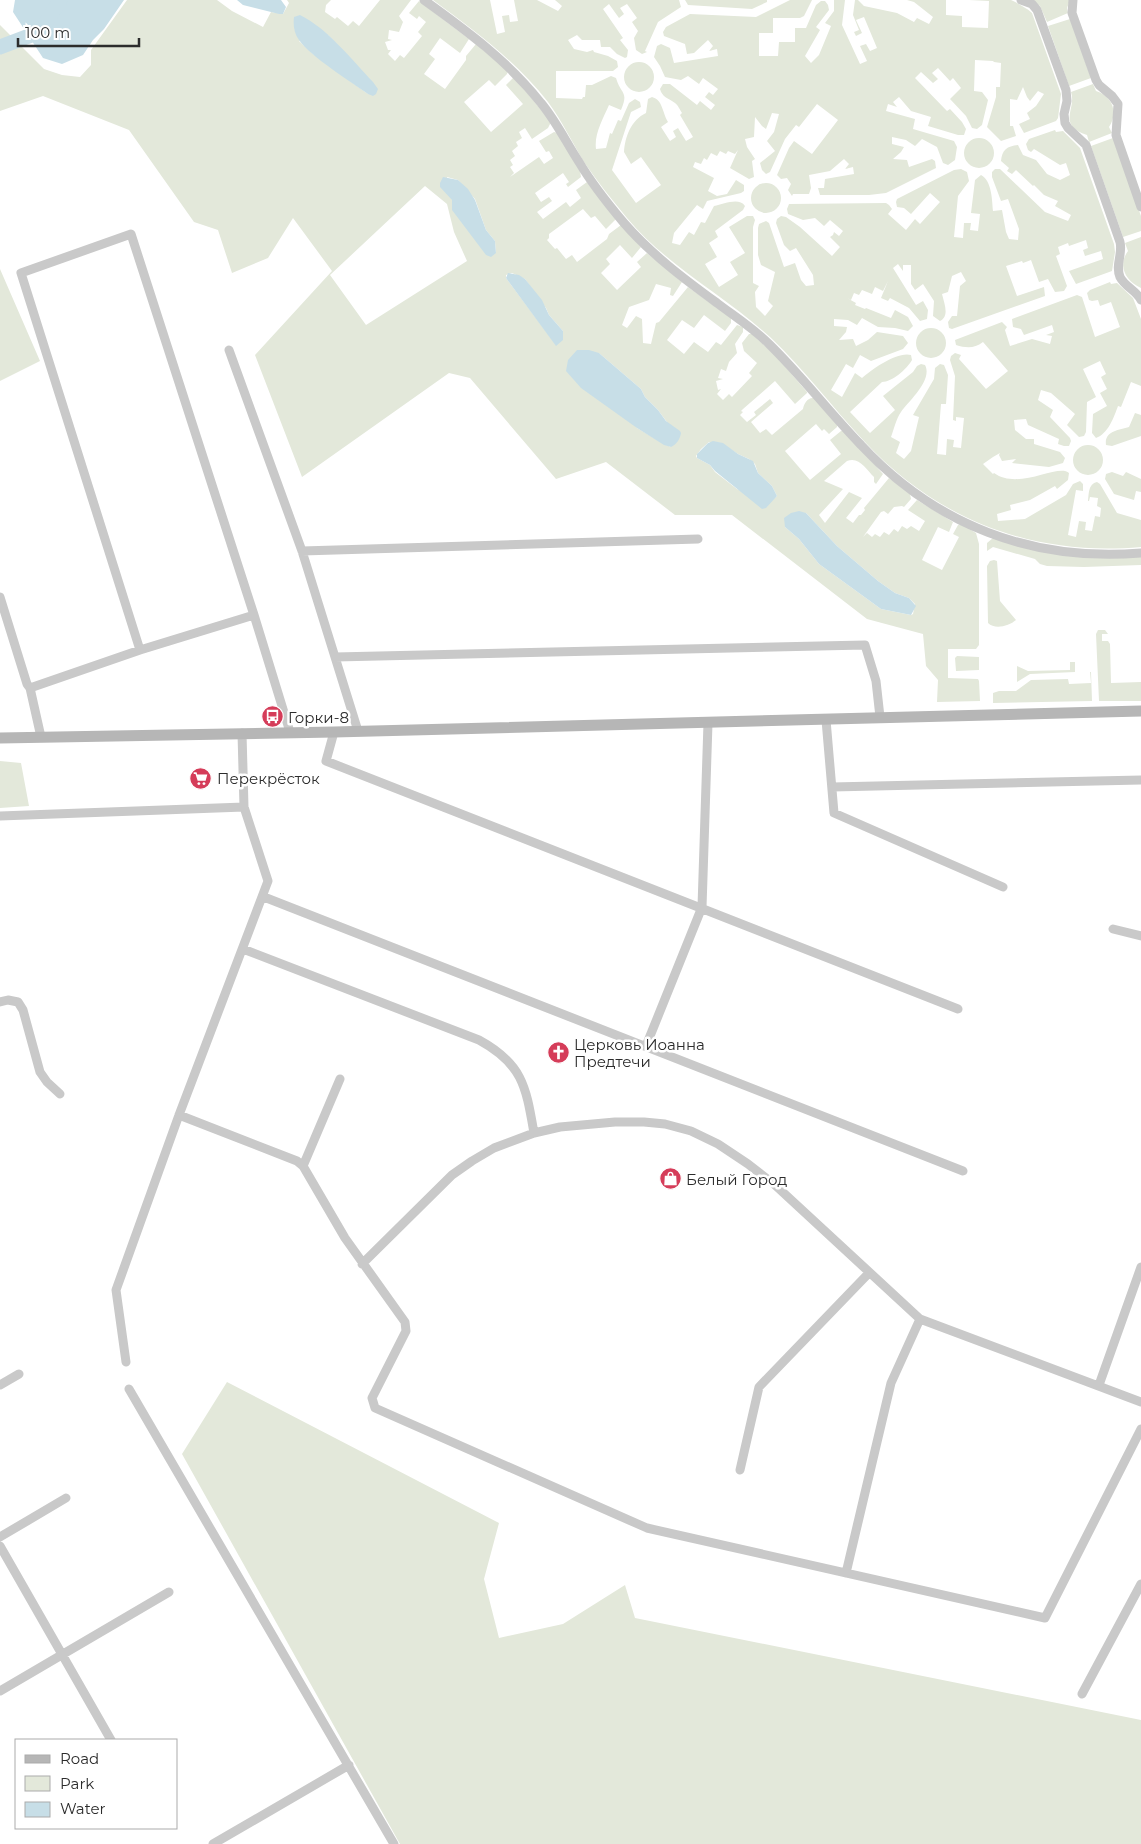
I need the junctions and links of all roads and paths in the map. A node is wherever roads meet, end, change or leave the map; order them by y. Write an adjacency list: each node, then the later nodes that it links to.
1 (424, 0): 9 (street)
2 (1021, 0): 5 (street)
3 (1073, 0): 4 (street)
4 (1141, 207)
5 (1141, 300)
6 (229, 350): 8 (street)
7 (698, 539): 8 (street)
8 (302, 551): 13 (street)
9 (1141, 552)
10 (0, 597): 14 (street)
11 (254, 615): 12 (street); 12 (street); 20 (street)
12 (140, 650): 14 (street)
13 (335, 657): 16 (street); 19 (street)
14 (30, 688): 23 (street)
15 (1141, 711): 16 (street)
16 (880, 717): 17 (street)
17 (826, 720): 18 (street); 26 (street)
18 (708, 723): 19 (street); 31 (street)
19 (358, 731): 21 (street)
20 (290, 732): 21 (street); 22 (street)
21 (334, 732): 31 (street)
22 (242, 733): 23 (street); 27 (street)
23 (41, 737): 24 (street)
24 (0, 738)
25 (1141, 780): 26 (street)
26 (832, 788): 29 (street)
27 (244, 807): 28 (street); 30 (street)
28 (0, 816)
29 (1003, 887)
30 (264, 897): 34 (street); 37 (street)
31 (702, 907): 36 (street); 37 (street)
32 (1113, 929): 33 (street)
33 (1141, 936)
34 (243, 949): 40 (street); 41 (street)
35 (0, 1002): 39 (street)
36 (958, 1009)
37 (646, 1046): 43 (street)
38 (340, 1079): 42 (street)
39 (60, 1094)
40 (179, 1115): 42 (street); 48 (street)
41 (534, 1133): 44 (street); 46 (street)
42 (303, 1166): 44 (street)
43 (963, 1171)
44 (362, 1264): 59 (street)
45 (1141, 1267): 51 (street)
46 (869, 1272): 47 (street); 55 (street)
47 (920, 1319): 51 (street); 59 (street)
48 (126, 1362)
49 (19, 1374): 50 (street)
50 (0, 1385)
51 (1098, 1385): 53 (street)
52 (129, 1388): 66 (street)
53 (1141, 1402)
54 (1141, 1429): 59 (street)
55 (740, 1470)
56 (66, 1498): 57 (street)
57 (0, 1537)
58 (0, 1546): 62 (street)
59 (846, 1573)
60 (1141, 1584): 64 (street)
61 (169, 1592): 62 (street)
62 (63, 1654): 63 (street); 65 (street)
63 (0, 1690)
64 (1082, 1694)
65 (110, 1739)
66 (348, 1765): 67 (street); 68 (street)
67 (213, 1844)
68 (394, 1844)

